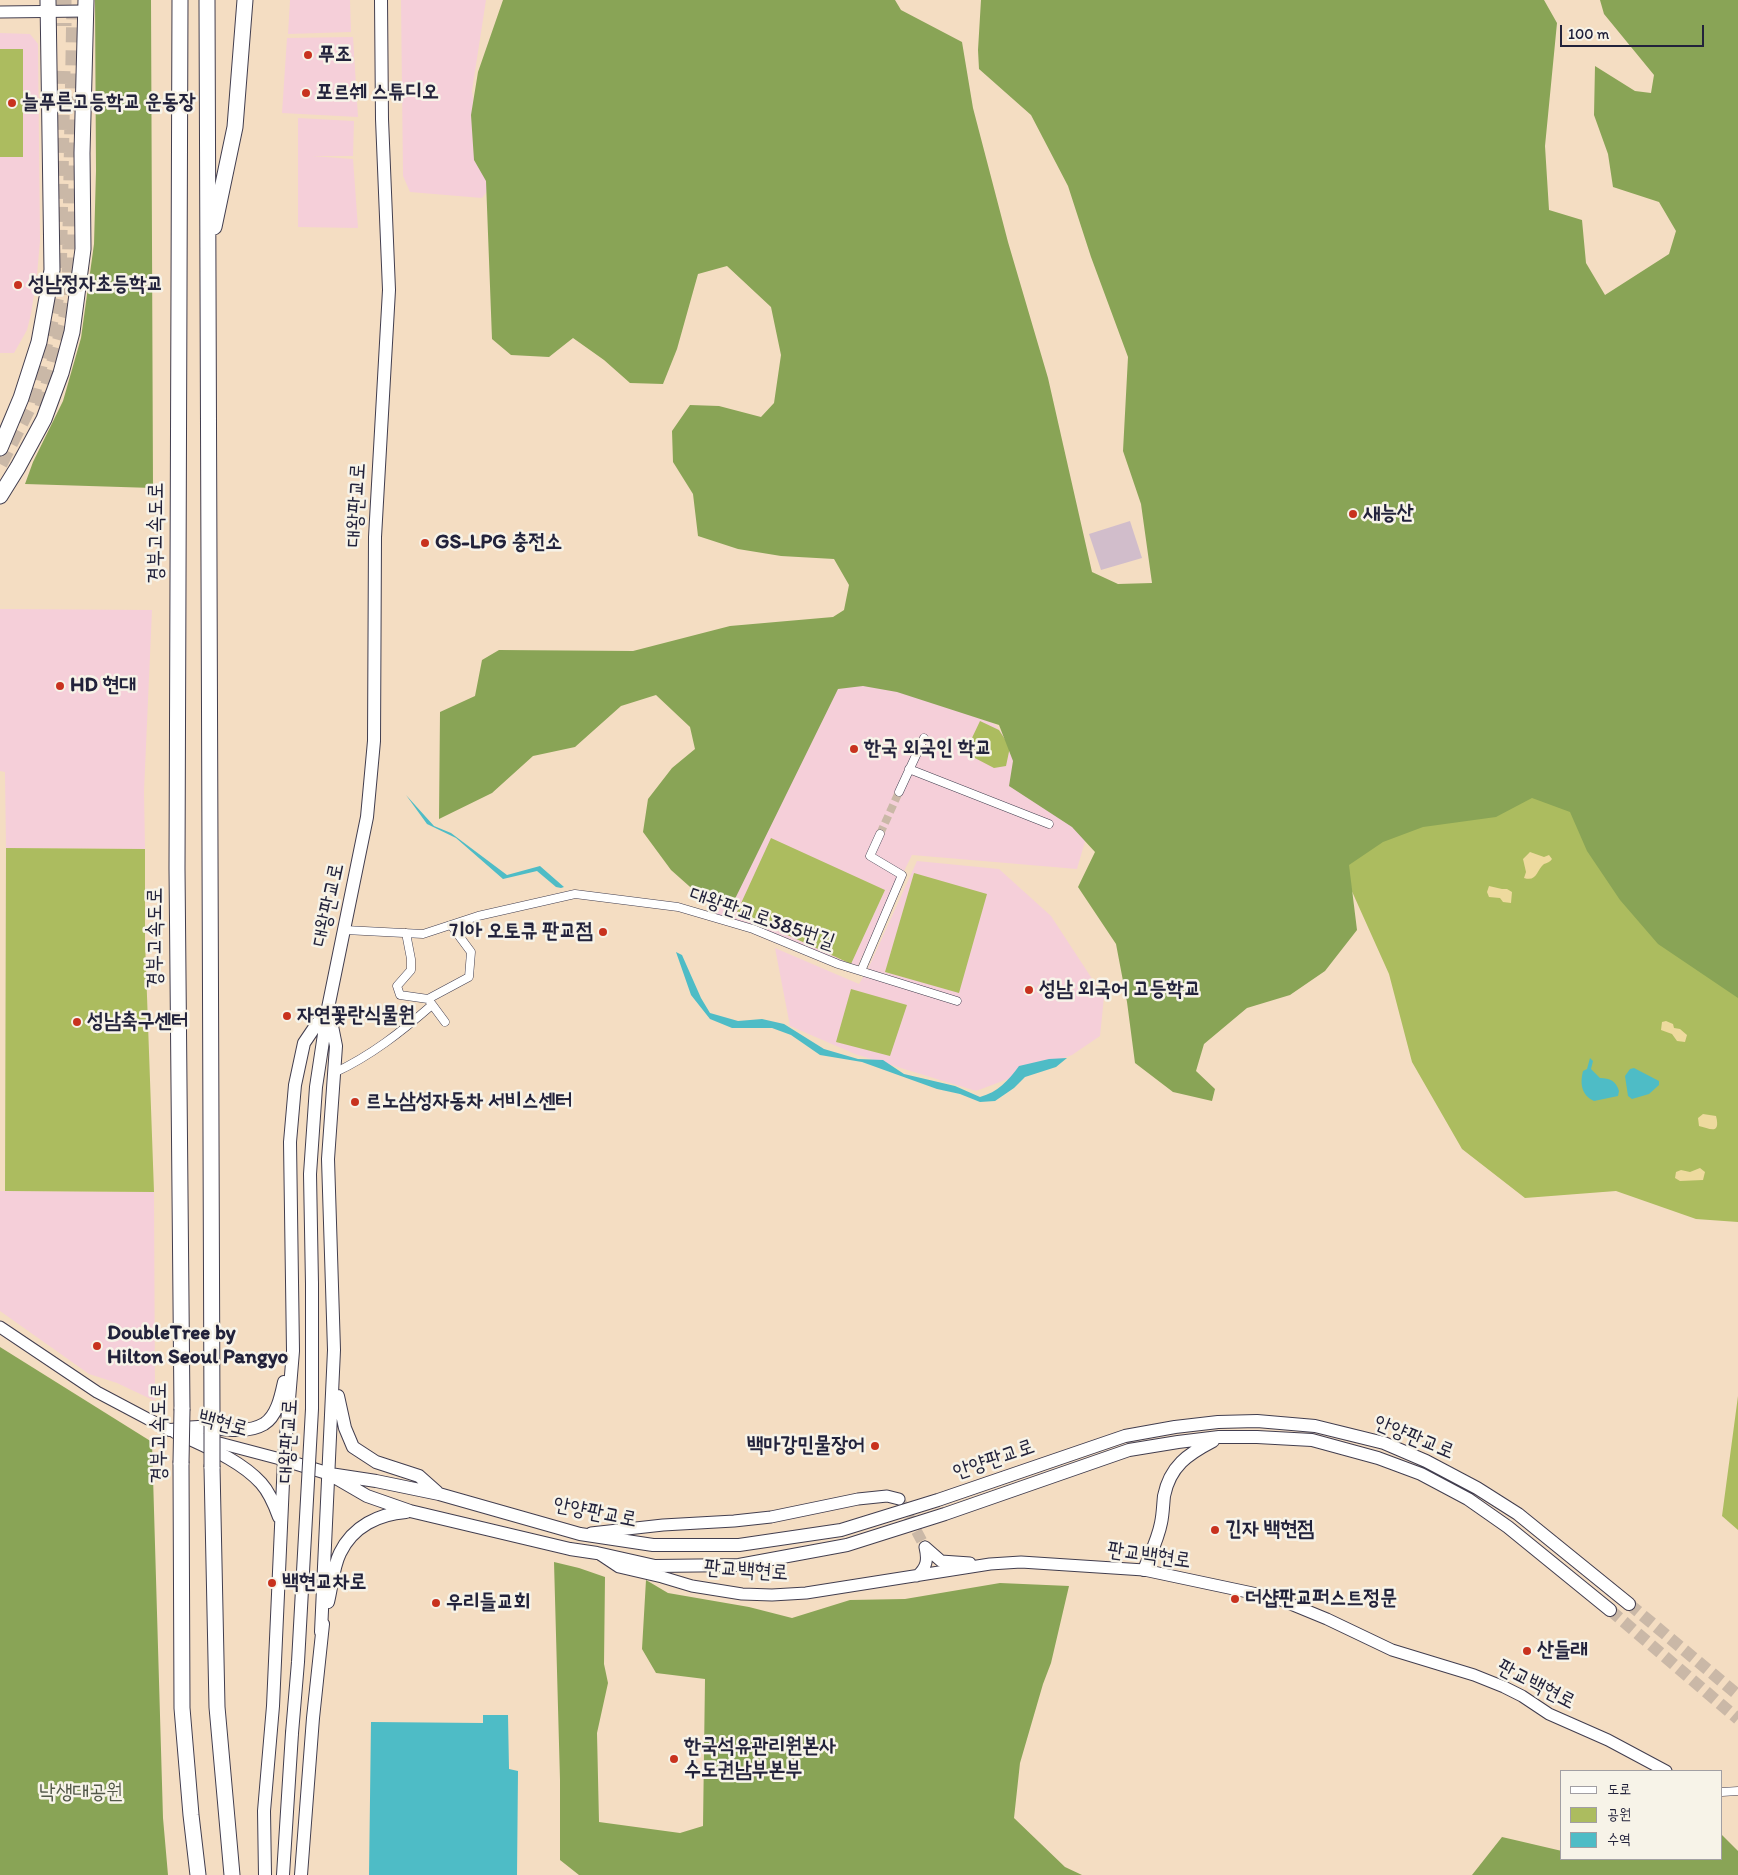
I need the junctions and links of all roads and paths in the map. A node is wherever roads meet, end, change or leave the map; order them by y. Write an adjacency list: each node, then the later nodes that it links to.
1 (180, 0): 47 (highway, 경부고속도로, bridge)
2 (207, 0): 8 (highway)
3 (245, 0): 8 (highway)
4 (381, 0): 17 (main road, 대왕판교로)
5 (48, 6): 6 (street); 7 (street); 9 (highway)
6 (86, 6): 10 (highway)
7 (0, 12)
8 (208, 258): 48 (highway, bridge)
9 (0, 448)
10 (0, 496)
11 (924, 738): 12 (street)
12 (910, 769): 13 (street); 14 (street)
13 (899, 792)
14 (1049, 824)
15 (880, 834): 19 (street)
16 (451, 925): 18 (street, 대왕판교로385번길); 19 (street, 대왕판교로385번길); 20 (street)
17 (345, 930): 18 (street, 대왕판교로385번길); 22 (main road, 대왕판교로)
18 (406, 933): 20 (street)
19 (861, 971): 21 (street, 대왕판교로385번길)
20 (430, 1002): 23 (street); 24 (street)
21 (957, 1002)
22 (328, 1008): 24 (main road, 대왕판교로); 27 (main road, 대왕판교로); 50 (main road, 대왕판교로, bridge)
23 (445, 1022)
24 (334, 1072): 26 (main road, 대왕판교로)
25 (0, 1327): 28 (street, 백현로)
26 (334, 1350): 31 (main road, 대왕판교로); 32 (main road)
27 (293, 1351): 28 (main road); 30 (main road, 대왕판교로)
28 (170, 1430): 30 (street, 백현로); 35 (main road)
29 (1219, 1437): 37 (main road, 안양판교로); 39 (main road); 42 (main road, 안양판교로)
30 (284, 1460): 31 (main road, 안양판교로); 35 (main road, 대왕판교로)
31 (330, 1474): 32 (main road, 안양판교로); 34 (main road, 안양판교로); 43 (main road, 대왕판교로)
32 (439, 1494): 36 (main road, 안양판교로)
33 (899, 1499): 36 (street)
34 (410, 1511): 37 (main road, 안양판교로); 43 (main road)
35 (281, 1523): 49 (main road, 대왕판교로)
36 (580, 1534): 41 (main road, 안양판교로)
37 (597, 1552): 40 (street, 판교백현로)
38 (990, 1564): 39 (street, 판교백현로); 40 (street, 판교백현로); 40 (street)
39 (1144, 1570): 44 (street, 판교백현로)
40 (917, 1576)
41 (1629, 1604)
42 (1610, 1610)
43 (321, 1632): 51 (main road)
44 (1664, 1770)
45 (1738, 1791): 46 (street)
46 (1723, 1792)
47 (198, 1875)
48 (232, 1875)
49 (265, 1875)
50 (283, 1875)
51 (301, 1875)

